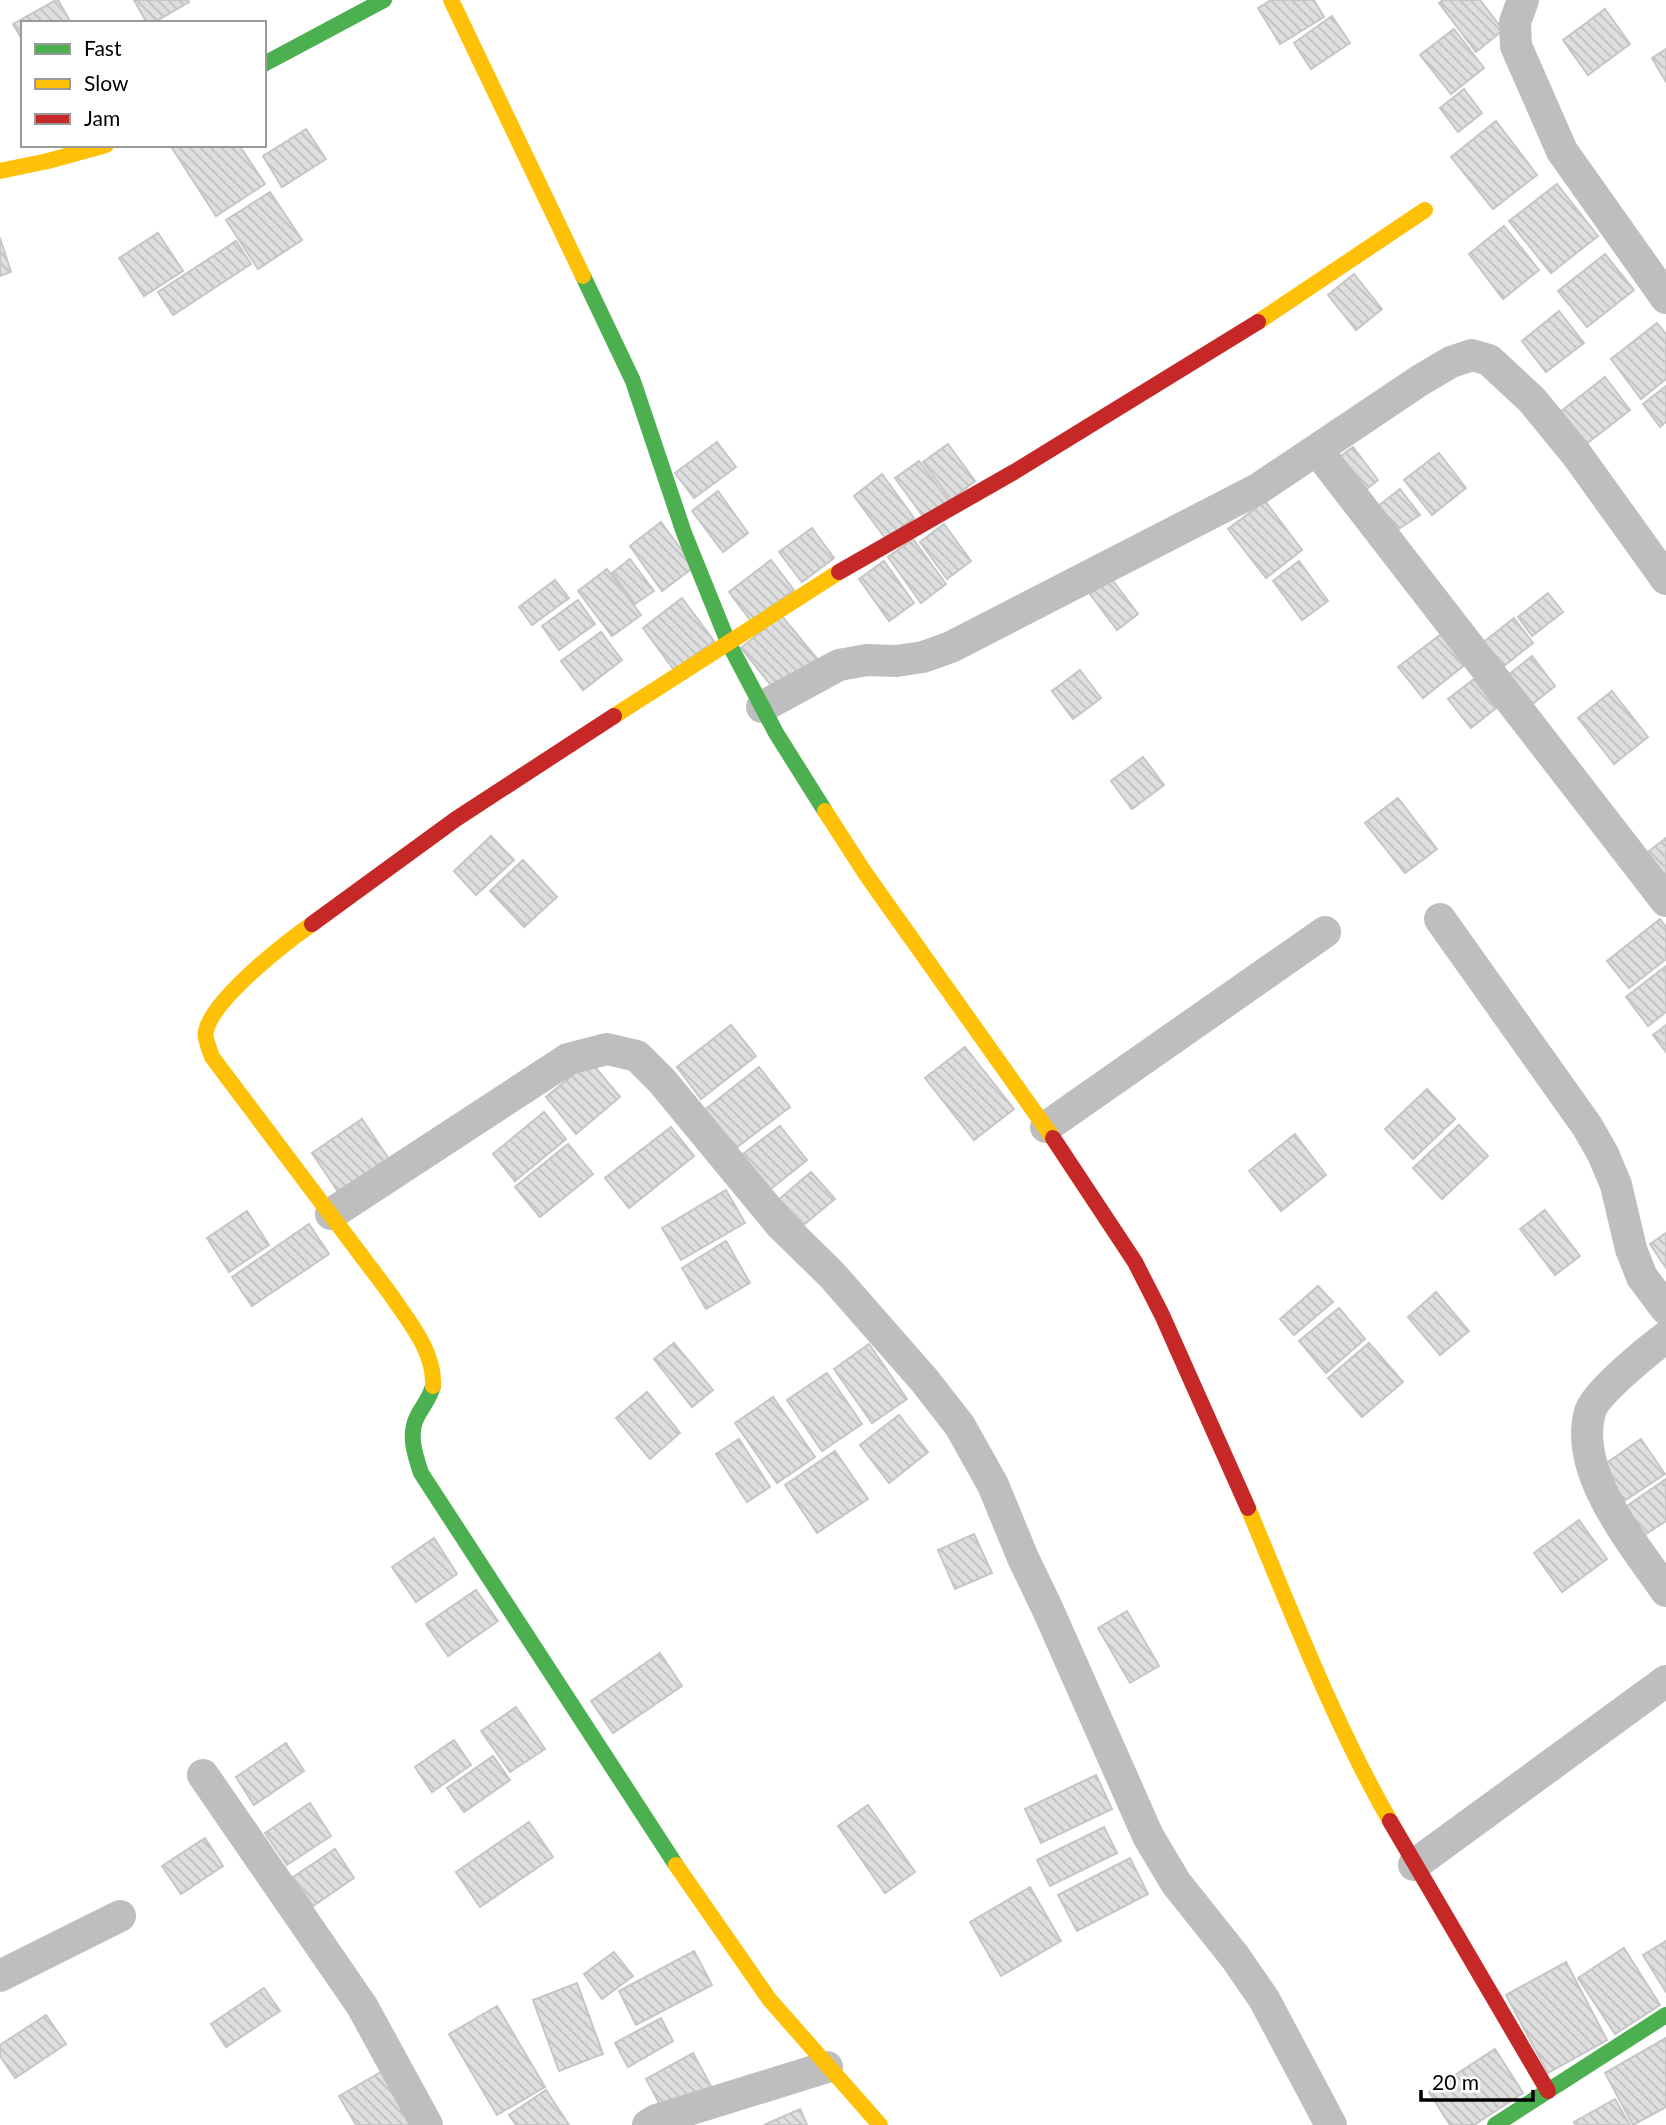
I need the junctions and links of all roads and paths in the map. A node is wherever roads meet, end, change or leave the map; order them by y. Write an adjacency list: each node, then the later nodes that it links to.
1 (384, 0): 4 (street)
2 (451, 0): 11 (street)
3 (1522, 0): 8 (street)
4 (266, 63)
5 (99, 147): 6 (street)
6 (0, 171)
7 (1425, 210): 11 (street)
8 (1666, 298)
9 (1317, 450): 10 (street); 12 (street); 13 (street)
10 (1666, 579)
11 (728, 642): 12 (street); 17 (street)
12 (762, 707): 16 (street)
13 (1666, 901)
14 (1440, 919): 18 (street)
15 (1325, 932): 16 (street)
16 (1046, 1127): 23 (street)
17 (331, 1214): 27 (street); 33 (street)
18 (1666, 1309)
19 (1666, 1336): 20 (street)
20 (1666, 1591)
21 (1666, 1681): 23 (street)
22 (203, 1776): 30 (street)
23 (1414, 1865): 28 (street)
24 (120, 1916): 25 (street)
25 (0, 1976)
26 (1666, 2015): 28 (street)
27 (827, 2067): 29 (street); 32 (street)
28 (1548, 2091): 34 (street)
29 (705, 2116): 31 (street)
30 (427, 2125)
31 (648, 2125)
32 (880, 2125)
33 (1331, 2125)
34 (1495, 2125)

